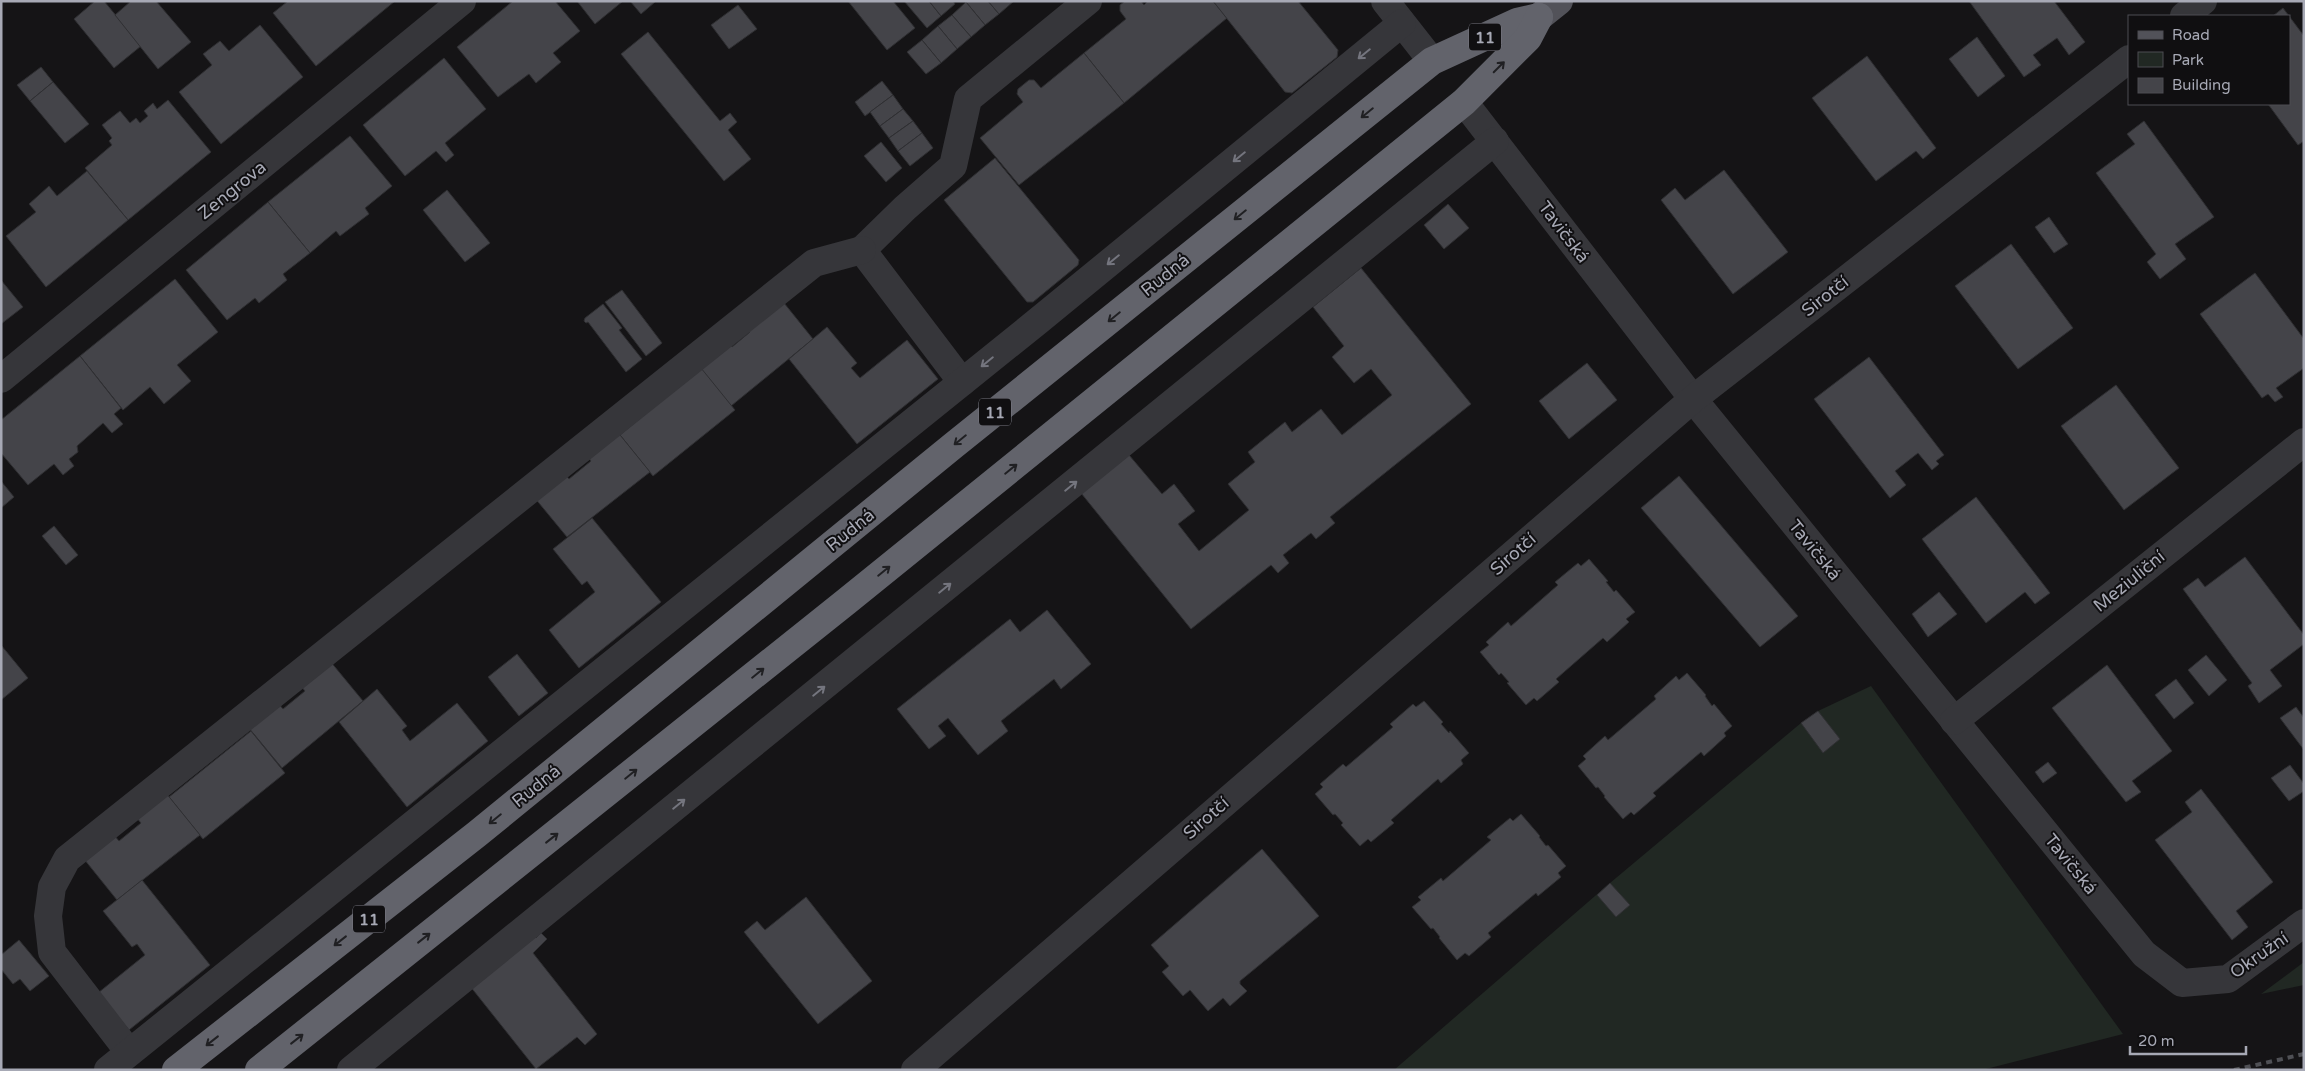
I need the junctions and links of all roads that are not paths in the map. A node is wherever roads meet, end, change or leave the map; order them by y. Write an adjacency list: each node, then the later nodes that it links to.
1 (462, 1): 13 (street, Zengrova)
2 (1088, 1): 12 (street)
3 (1385, 1): 7 (street)
4 (2203, 1): 6 (street)
5 (1549, 9): 9 (highway, Rudná / 11); 10 (highway, Rudná / 11, one-way to 5)
6 (2185, 15)
7 (1402, 23): 9 (street); 14 (street, one-way to 14)
8 (2128, 60): 15 (street, Sirotčí)
9 (1432, 61): 23 (highway, Rudná / 11, one-way to 23)
10 (1464, 102): 11 (street, Tavičská); 24 (highway, Rudná / 11, one-way to 10)
11 (1495, 141): 15 (street, Tavičská); 21 (street, one-way to 11)
12 (862, 250): 14 (street); 20 (street)
13 (1, 379)
14 (962, 382): 20 (street)
15 (1693, 399): 17 (street, Tavičská); 26 (street, Sirotčí)
16 (2304, 442): 17 (street, Meziuliční)
17 (1954, 721): 19 (street, Tavičská)
18 (2304, 923): 19 (street, Okružní)
19 (2182, 983)
20 (129, 1052): 22 (street)
21 (371, 1061): 25 (street)
22 (108, 1070)
23 (176, 1070)
24 (259, 1070)
25 (351, 1070)
26 (915, 1070)

